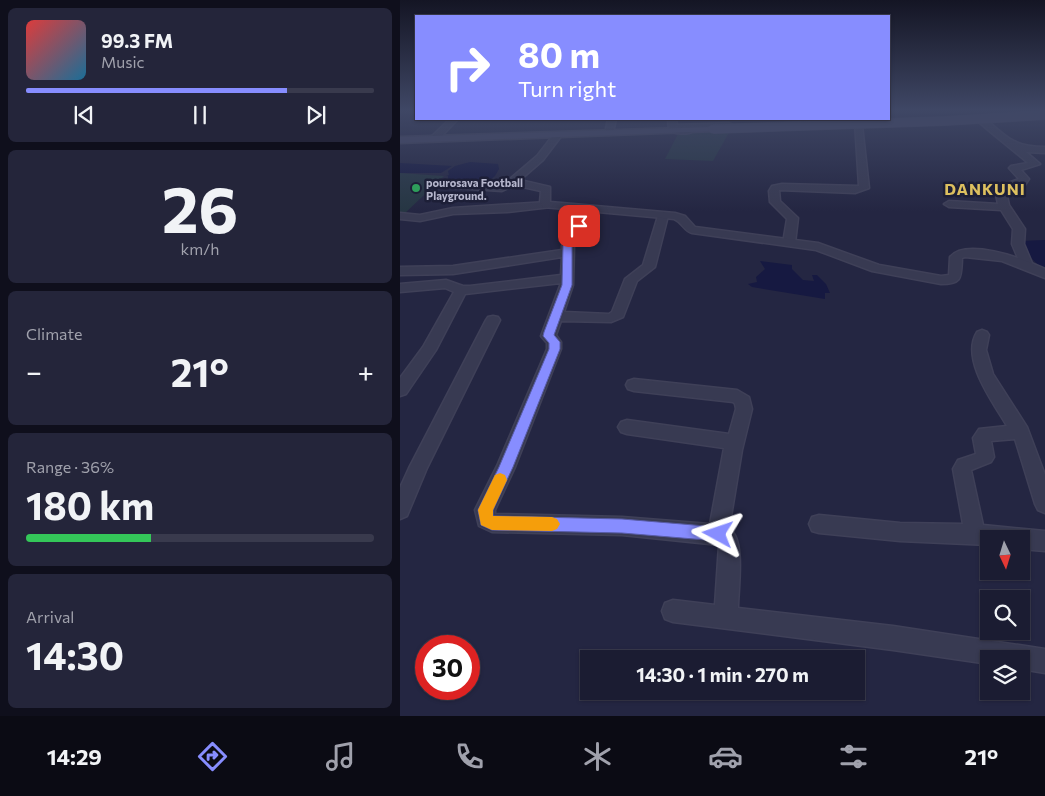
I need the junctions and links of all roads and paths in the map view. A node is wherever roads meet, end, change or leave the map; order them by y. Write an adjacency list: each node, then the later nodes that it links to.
1 (552, 143): 8 (street)
2 (860, 143): 16 (street)
3 (1009, 143): 4 (street)
4 (1018, 149): 5 (street); 6 (street)
5 (1045, 150)
6 (1033, 162): 7 (street); 12 (street)
7 (1045, 165)
8 (515, 181): 9 (street); 11 (street)
9 (442, 184)
10 (949, 204): 12 (street)
11 (547, 205): 13 (street); 14 (street)
12 (1004, 207): 18 (street)
13 (588, 209): 15 (street); 17 (street)
14 (400, 216)
15 (663, 216): 16 (street); 24 (street)
16 (789, 243): 18 (street)
17 (566, 253): 19 (street); 21 (street)
18 (1026, 263): 20 (street)
19 (400, 271)
20 (1045, 274)
21 (568, 278): 23 (street); 24 (street)
22 (400, 288): 23 (street)
23 (462, 290): 28 (street)
24 (555, 316): 35 (street)
25 (493, 320): 33 (street)
26 (982, 335): 30 (street)
27 (634, 385): 31 (street)
28 (400, 390)
29 (627, 426): 31 (street)
30 (1021, 432): 32 (street); 36 (street)
31 (733, 450): 35 (street)
32 (1045, 504)
33 (400, 510)
34 (819, 524): 36 (street)
35 (718, 534): 41 (street)
36 (975, 534): 37 (street)
37 (980, 535)
38 (1030, 540): 39 (street)
39 (1045, 541)
40 (673, 611): 41 (street)
41 (726, 617): 42 (street)
42 (1045, 661)

